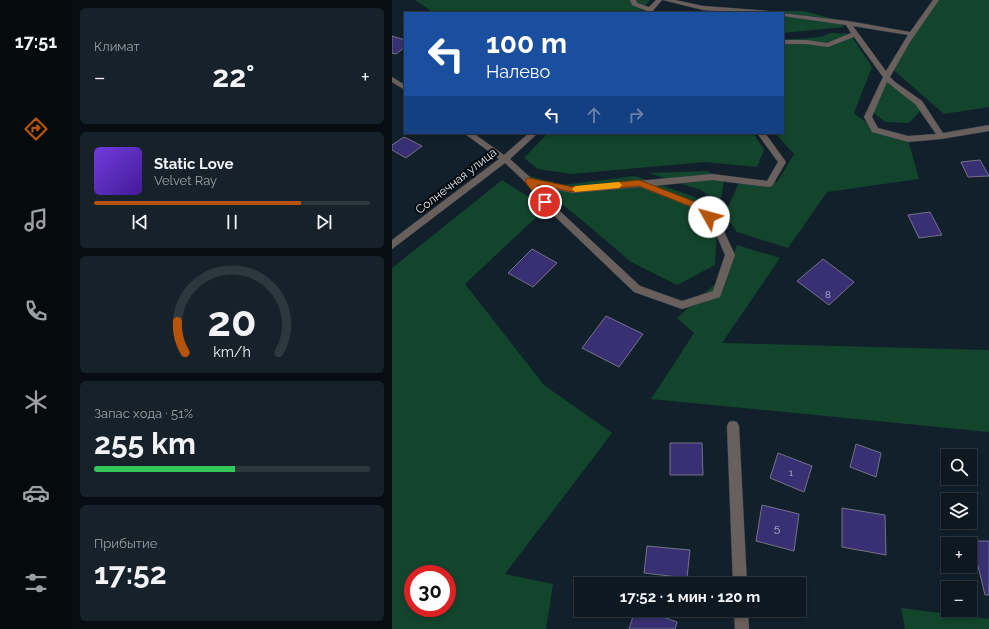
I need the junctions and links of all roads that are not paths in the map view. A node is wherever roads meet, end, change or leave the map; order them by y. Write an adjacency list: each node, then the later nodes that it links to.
1 (633, 0): 7 (street)
2 (659, 0): 7 (street)
3 (666, 0): 6 (street)
4 (709, 0): 6 (street)
5 (936, 0): 12 (street)
6 (703, 8): 8 (street)
7 (649, 12)
8 (757, 12)
9 (784, 14): 10 (street)
10 (848, 23): 11 (street); 12 (street)
11 (856, 34): 13 (street); 14 (street)
12 (911, 34): 14 (street)
13 (784, 42)
14 (885, 76): 21 (street); 21 (street)
15 (392, 79): 16 (street)
16 (404, 87)
17 (989, 128): 21 (street)
18 (469, 134): 22 (street)
19 (533, 134): 22 (street, Солнечная улица)
20 (762, 134): 24 (street)
21 (942, 136)
22 (505, 159): 23 (street); 25 (street, Солнечная улица)
23 (529, 181): 24 (street); 24 (street)
24 (639, 183)
25 (392, 245)
26 (733, 426): 27 (street)
27 (740, 577)
28 (741, 617): 29 (street)
29 (742, 629)

